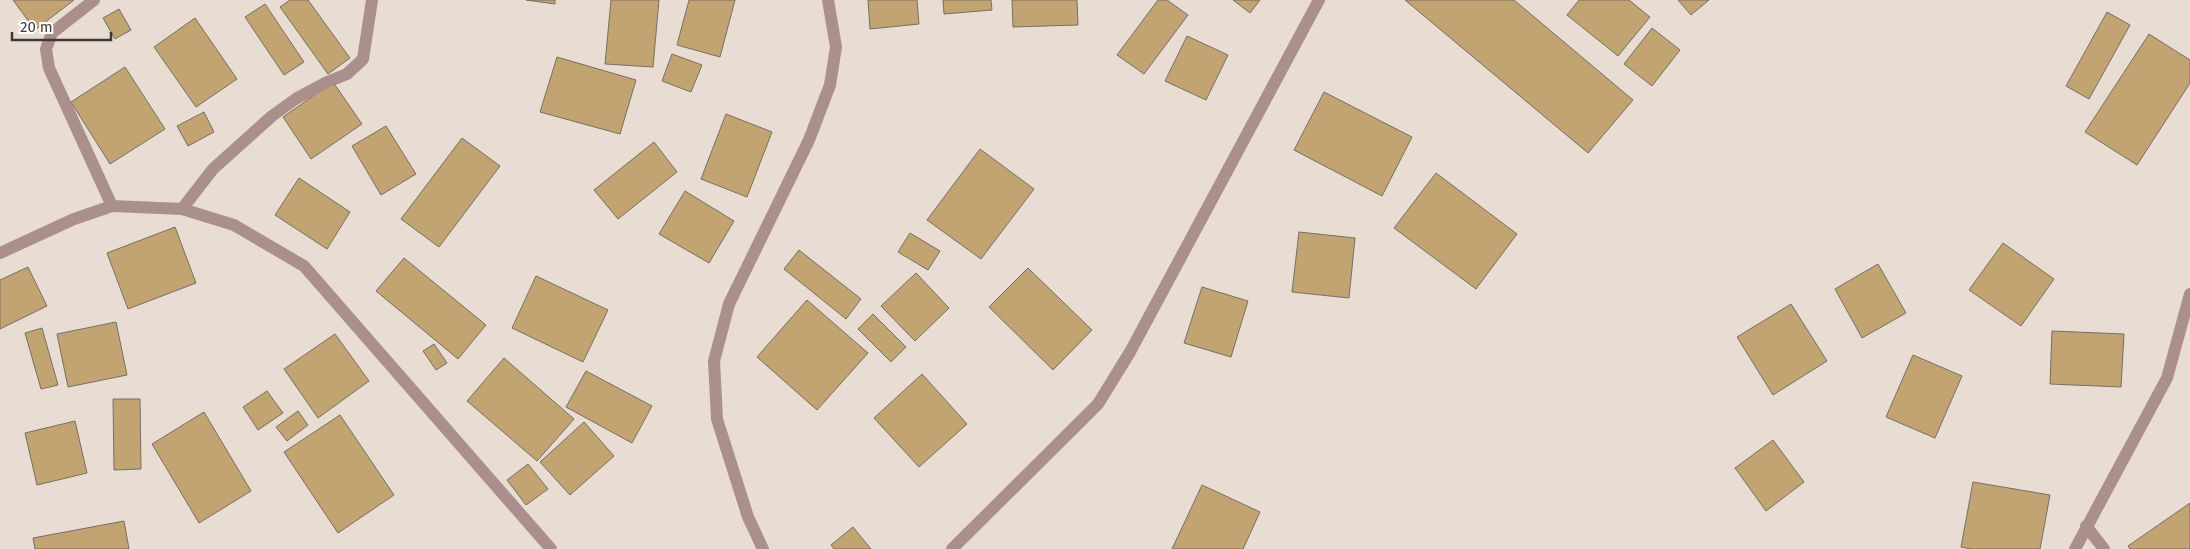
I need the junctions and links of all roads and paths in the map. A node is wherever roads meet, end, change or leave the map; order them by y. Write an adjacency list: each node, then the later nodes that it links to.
1 (94, 0): 5 (street)
2 (372, 0): 6 (street)
3 (828, 0): 11 (street)
4 (1319, 0): 12 (street)
5 (112, 206): 6 (street); 7 (street)
6 (182, 209): 10 (street)
7 (0, 253)
8 (2190, 294): 9 (street)
9 (2086, 526): 13 (street); 14 (street)
10 (550, 549)
11 (763, 549)
12 (952, 549)
13 (2075, 549)
14 (2104, 549)

